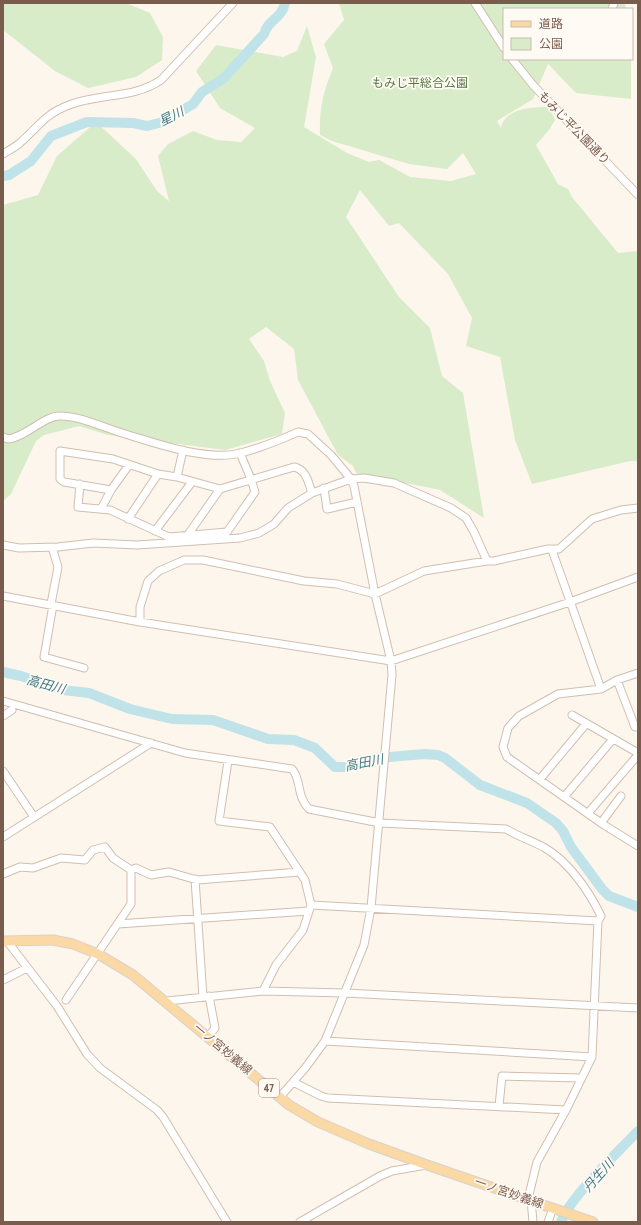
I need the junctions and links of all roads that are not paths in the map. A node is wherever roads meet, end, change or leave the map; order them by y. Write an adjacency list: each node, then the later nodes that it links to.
1 (233, 3): 5 (street)
2 (475, 3): 3 (street)
3 (503, 44)
4 (513, 60): 6 (street, もみじ平公園通り)
5 (3, 154)
6 (638, 195)
7 (3, 437): 8 (street)
8 (183, 450): 9 (street); 12 (street)
9 (240, 453): 13 (street); 14 (street)
10 (129, 465): 11 (street); 16 (street); 19 (street)
11 (158, 474): 12 (street); 24 (street)
12 (177, 477): 15 (street)
13 (251, 479): 18 (street); 20 (street); 26 (street)
14 (351, 479): 17 (street); 21 (street); 30 (street)
15 (192, 482): 18 (street); 25 (street)
16 (80, 484): 19 (street); 23 (street)
17 (324, 488): 20 (street); 21 (street)
18 (220, 489): 26 (street)
19 (111, 490): 23 (street)
20 (312, 493): 28 (street)
21 (357, 502): 32 (street)
22 (638, 508): 29 (street)
23 (101, 509): 24 (street)
24 (128, 519): 25 (street)
25 (155, 531): 26 (street)
26 (188, 536)
27 (3, 545): 28 (street)
28 (52, 547): 35 (street)
29 (552, 550): 30 (street); 34 (street)
30 (487, 561): 32 (street)
31 (638, 577): 34 (street)
32 (375, 594): 36 (street); 37 (street)
33 (3, 596): 35 (street)
34 (570, 602): 37 (street); 41 (street)
35 (52, 605): 36 (street); 38 (street)
36 (140, 622): 37 (street)
37 (391, 661): 58 (street)
38 (84, 668)
39 (638, 673): 40 (street)
40 (617, 680): 41 (street); 47 (street)
41 (601, 689): 53 (street)
42 (3, 701): 49 (street)
43 (12, 710): 45 (street)
44 (572, 715): 46 (street)
45 (3, 716)
46 (586, 724): 48 (street); 53 (street)
47 (638, 727)
48 (613, 739): 50 (street); 55 (street)
49 (151, 743): 51 (street); 57 (street)
50 (638, 754): 56 (street)
51 (228, 761): 58 (street); 63 (street)
52 (3, 771): 57 (street)
53 (540, 779): 55 (street)
54 (620, 796): 59 (street)
55 (564, 797): 56 (street)
56 (588, 813): 59 (street)
57 (34, 817): 60 (street)
58 (380, 823): 67 (street); 69 (street)
59 (601, 823): 61 (street)
60 (3, 837)
61 (638, 846)
62 (131, 870): 64 (street); 65 (street); 70 (street)
63 (300, 872): 65 (street); 66 (street)
64 (3, 874)
65 (195, 879): 68 (street)
66 (310, 908): 67 (street); 68 (street); 75 (street)
67 (371, 908): 69 (street); 76 (street)
68 (198, 919): 70 (street); 77 (street)
69 (598, 921): 80 (street)
70 (118, 924): 72 (street)
71 (4, 939): 72 (main road, 一ノ宮妙義線 / 47); 73 (street)
72 (98, 954): 78 (street); 79 (main road, 一ノ宮妙義線 / 47)
73 (26, 968): 74 (street); 93 (street)
74 (3, 980)
75 (264, 991): 76 (street); 77 (street)
76 (345, 993): 80 (street); 83 (street)
77 (206, 997): 79 (street); 82 (street)
78 (66, 1000)
79 (166, 1001): 82 (main road, 一ノ宮妙義線 / 47)
80 (594, 1007): 81 (street); 84 (street)
81 (638, 1008)
82 (208, 1037): 87 (main road, 一ノ宮妙義線 / 47)
83 (325, 1041): 84 (street); 86 (street)
84 (592, 1057): 85 (street)
85 (580, 1078): 88 (street); 89 (street)
86 (293, 1082): 87 (street); 88 (street)
87 (280, 1096): 90 (main road, 一ノ宮妙義線 / 47)
88 (500, 1106): 89 (street)
89 (566, 1110): 91 (street)
90 (427, 1165): 91 (main road, 一ノ宮妙義線 / 47); 94 (street)
91 (529, 1200): 92 (main road, 一ノ宮妙義線 / 47); 95 (street)
92 (555, 1209): 96 (street); 97 (main road, 47)
93 (227, 1222)
94 (300, 1222)
95 (533, 1222)
96 (548, 1222)
97 (593, 1222)

